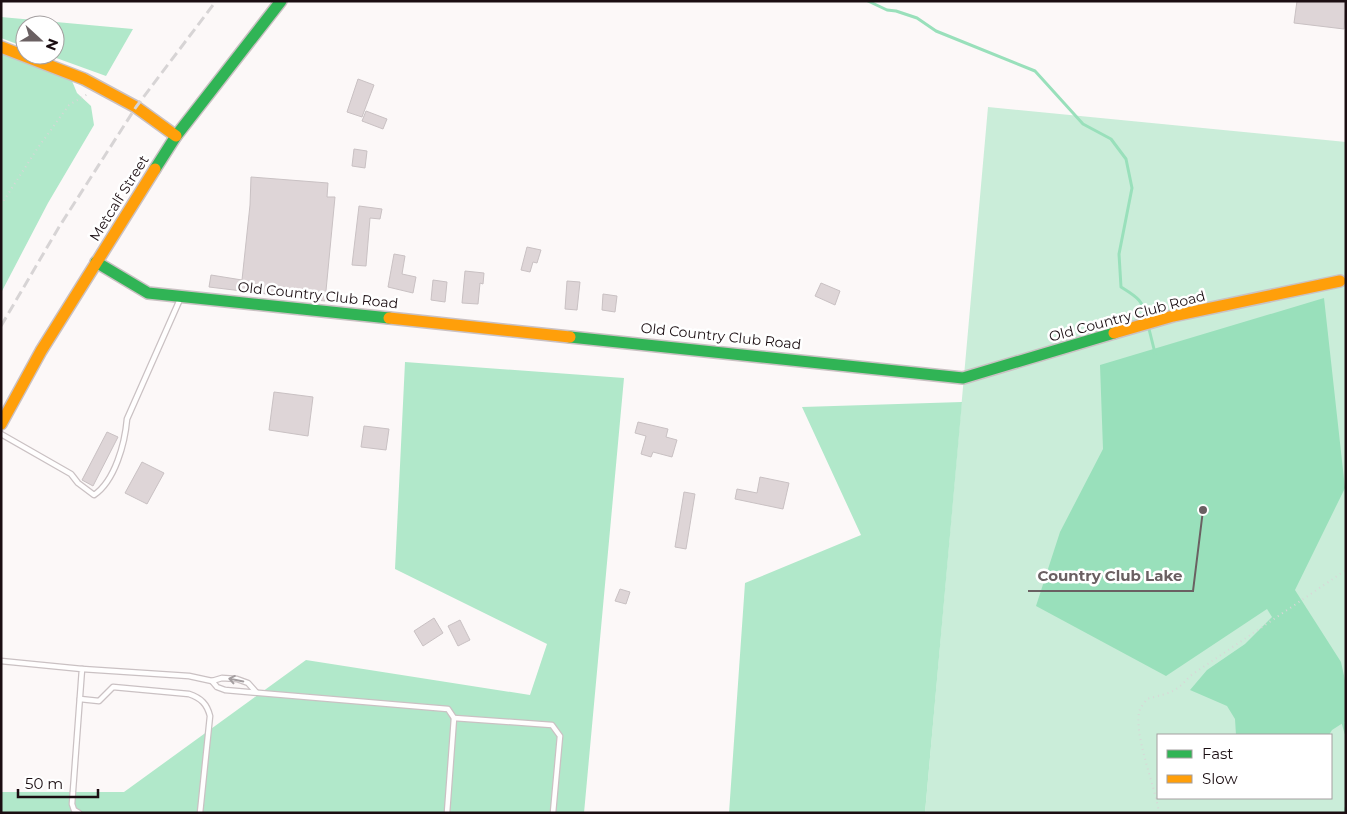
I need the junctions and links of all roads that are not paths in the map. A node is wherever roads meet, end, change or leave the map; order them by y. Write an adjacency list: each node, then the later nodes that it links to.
1 (280, 1): 3 (street, Metcalf Street)
2 (1, 46): 3 (street)
3 (176, 136): 4 (street, Metcalf Street)
4 (96, 262): 6 (street, Old Country Club Road); 7 (street, Metcalf Street)
5 (1340, 281): 6 (street, Old Country Club Road)
6 (182, 296): 8 (lane)
7 (1, 424)
8 (1, 434)
9 (1, 661): 10 (lane)
10 (82, 669): 11 (lane); 13 (lane)
11 (212, 680): 12 (lane); 12 (lane, one-way to 11)
12 (256, 692): 14 (lane)
13 (80, 699): 15 (lane); 16 (lane)
14 (454, 718): 17 (lane); 18 (lane)
15 (78, 813)
16 (200, 813)
17 (447, 813)
18 (554, 813)

